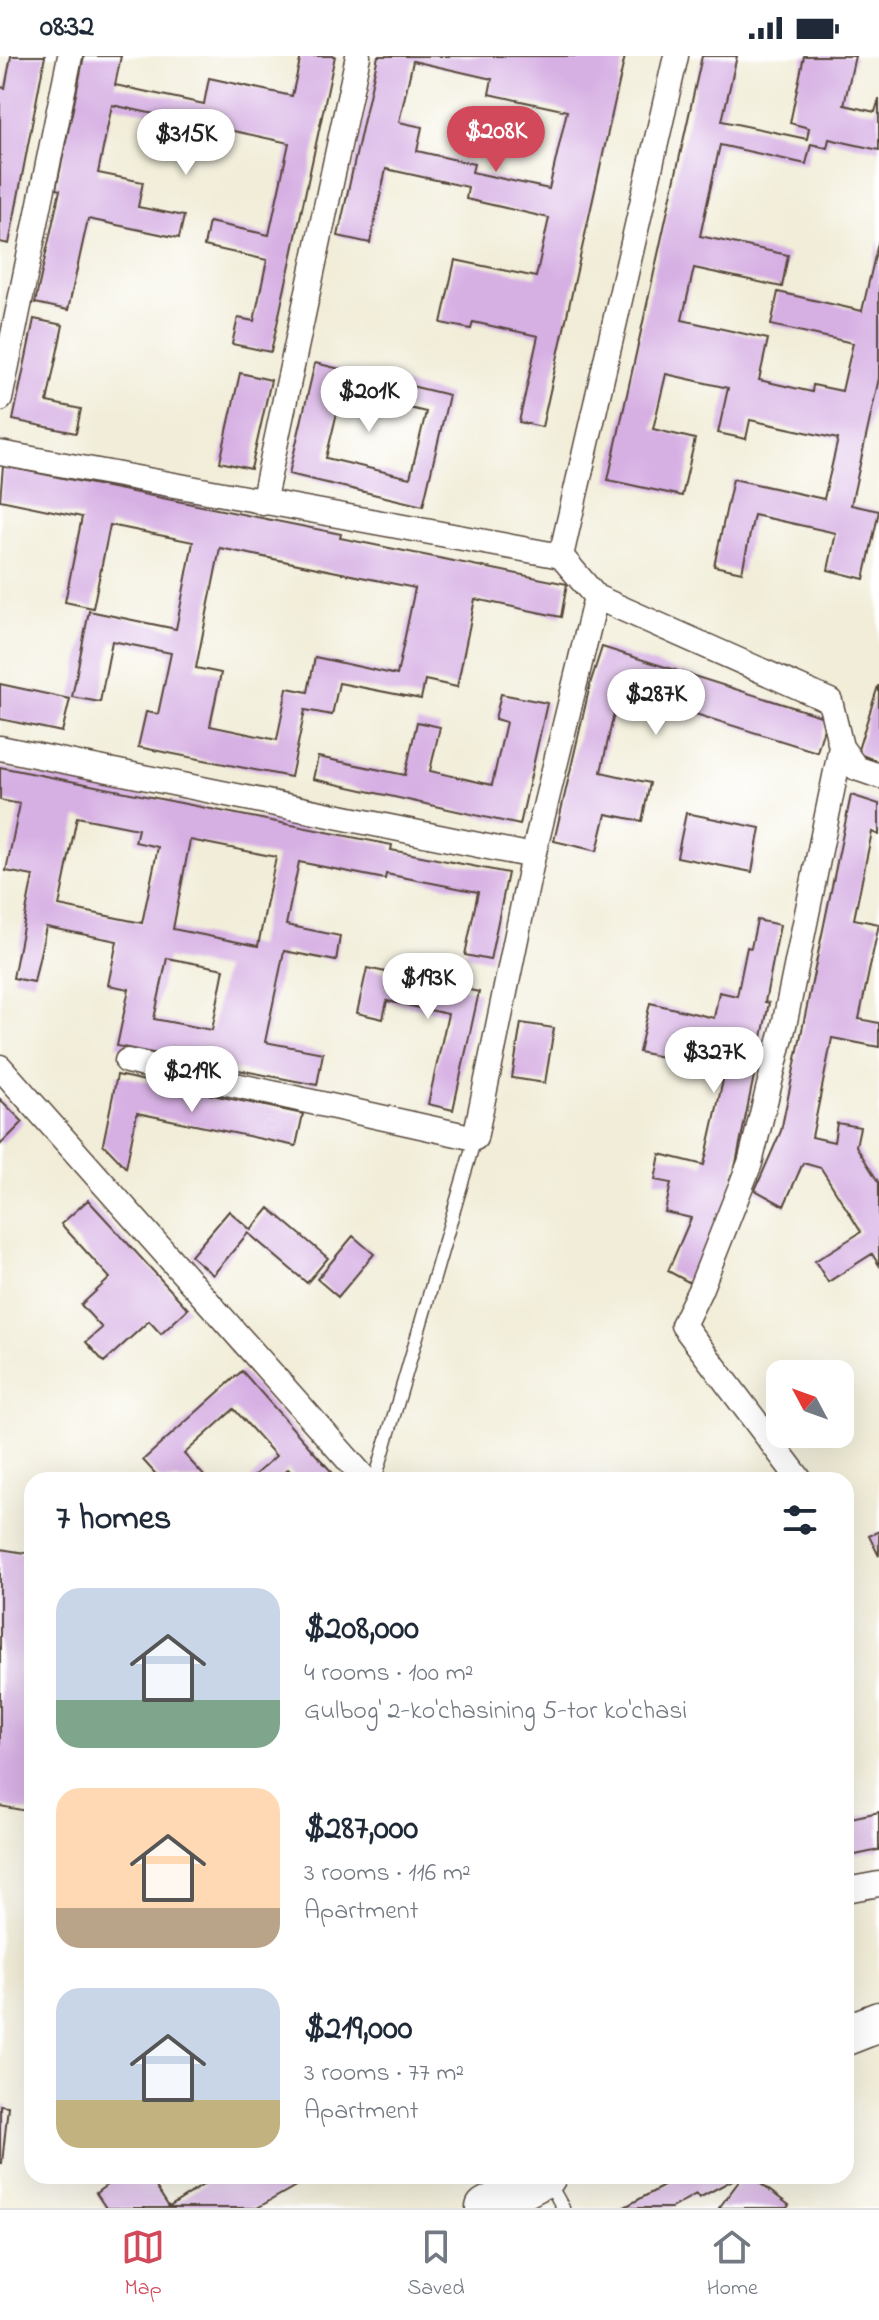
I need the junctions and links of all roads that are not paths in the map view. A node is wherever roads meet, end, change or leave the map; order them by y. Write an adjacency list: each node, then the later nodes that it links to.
1 (70, 56): 4 (street)
2 (358, 56): 6 (street)
3 (676, 56): 7 (street)
4 (0, 399)
5 (0, 453): 6 (street)
6 (263, 503): 7 (street)
7 (561, 556): 8 (street)
8 (596, 597): 9 (street); 12 (street)
9 (841, 747): 11 (street); 18 (street)
10 (0, 748): 12 (street)
11 (879, 776)
12 (533, 856): 15 (street)
13 (127, 1061): 15 (street)
14 (0, 1067): 16 (street)
15 (475, 1138): 17 (lane)
16 (359, 1472)
17 (377, 1472)
18 (794, 1472)
19 (879, 1884): 20 (street)
20 (854, 1889)
21 (879, 2022): 22 (main road)
22 (854, 2032)
23 (531, 2184): 25 (main road)
24 (550, 2184): 26 (lane)
25 (486, 2208)
26 (563, 2208)

